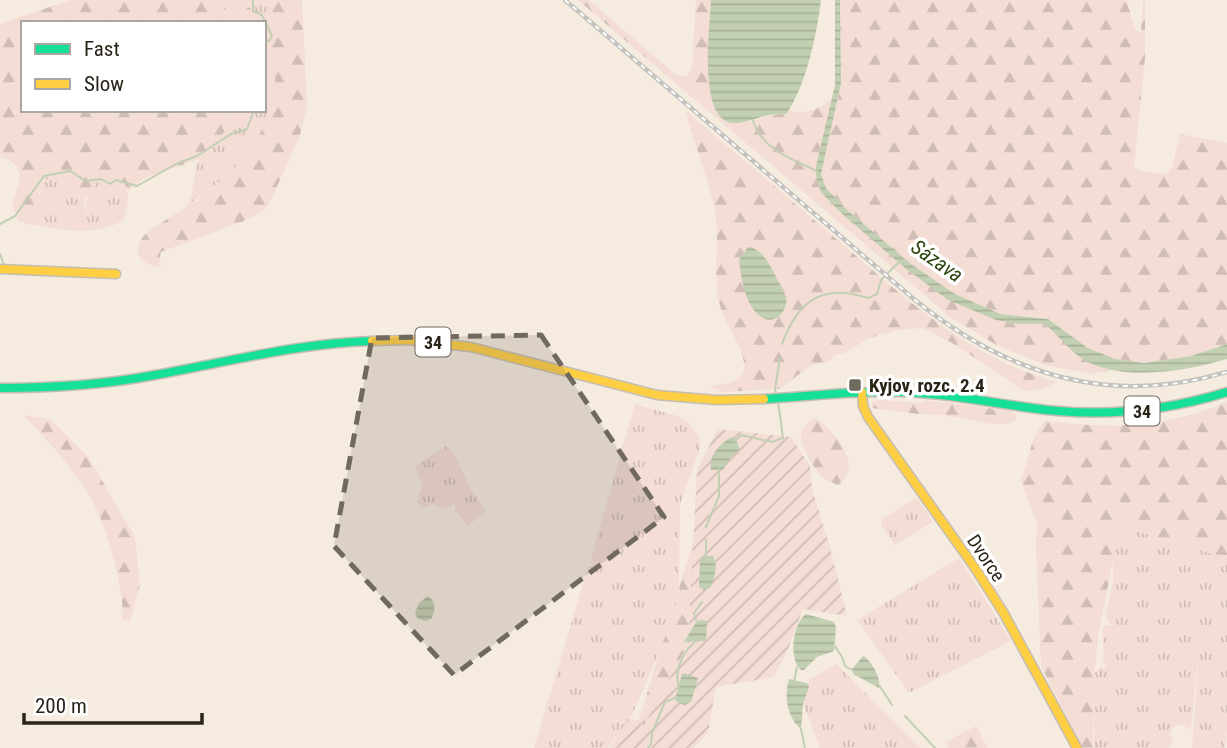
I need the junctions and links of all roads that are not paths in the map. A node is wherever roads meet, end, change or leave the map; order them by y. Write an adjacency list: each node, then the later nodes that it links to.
1 (0, 269): 2 (main road)
2 (116, 274)
3 (0, 388): 5 (main road, 34)
4 (1227, 391): 5 (main road, 34)
5 (863, 392): 6 (main road, Dvorce)
6 (1077, 748)

